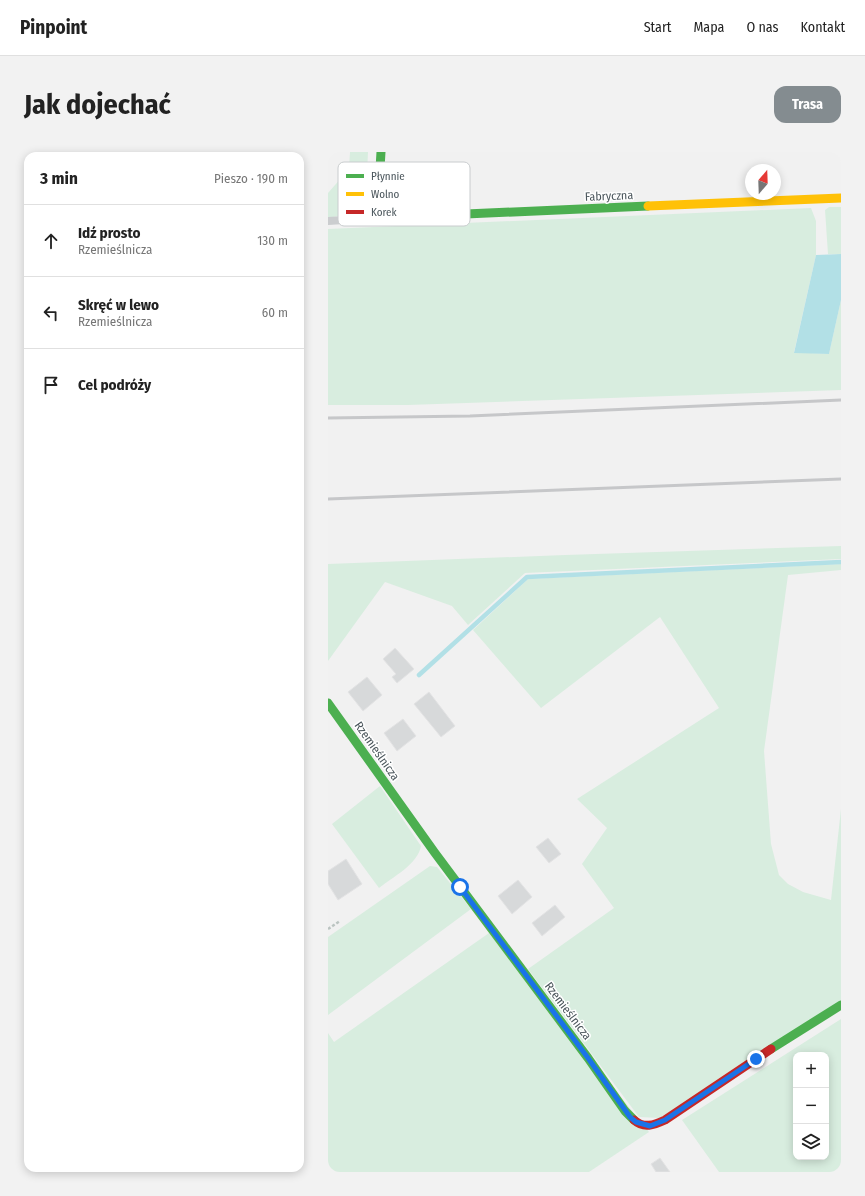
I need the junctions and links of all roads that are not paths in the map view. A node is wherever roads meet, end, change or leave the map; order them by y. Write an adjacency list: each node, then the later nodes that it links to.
1 (380, 152): 2 (street)
2 (380, 162)
3 (841, 198): 4 (street, Fabryczna)
4 (470, 214)
5 (338, 220): 6 (lane)
6 (328, 221)
7 (330, 705): 8 (street, Rzemieślnicza)
8 (841, 1005)

